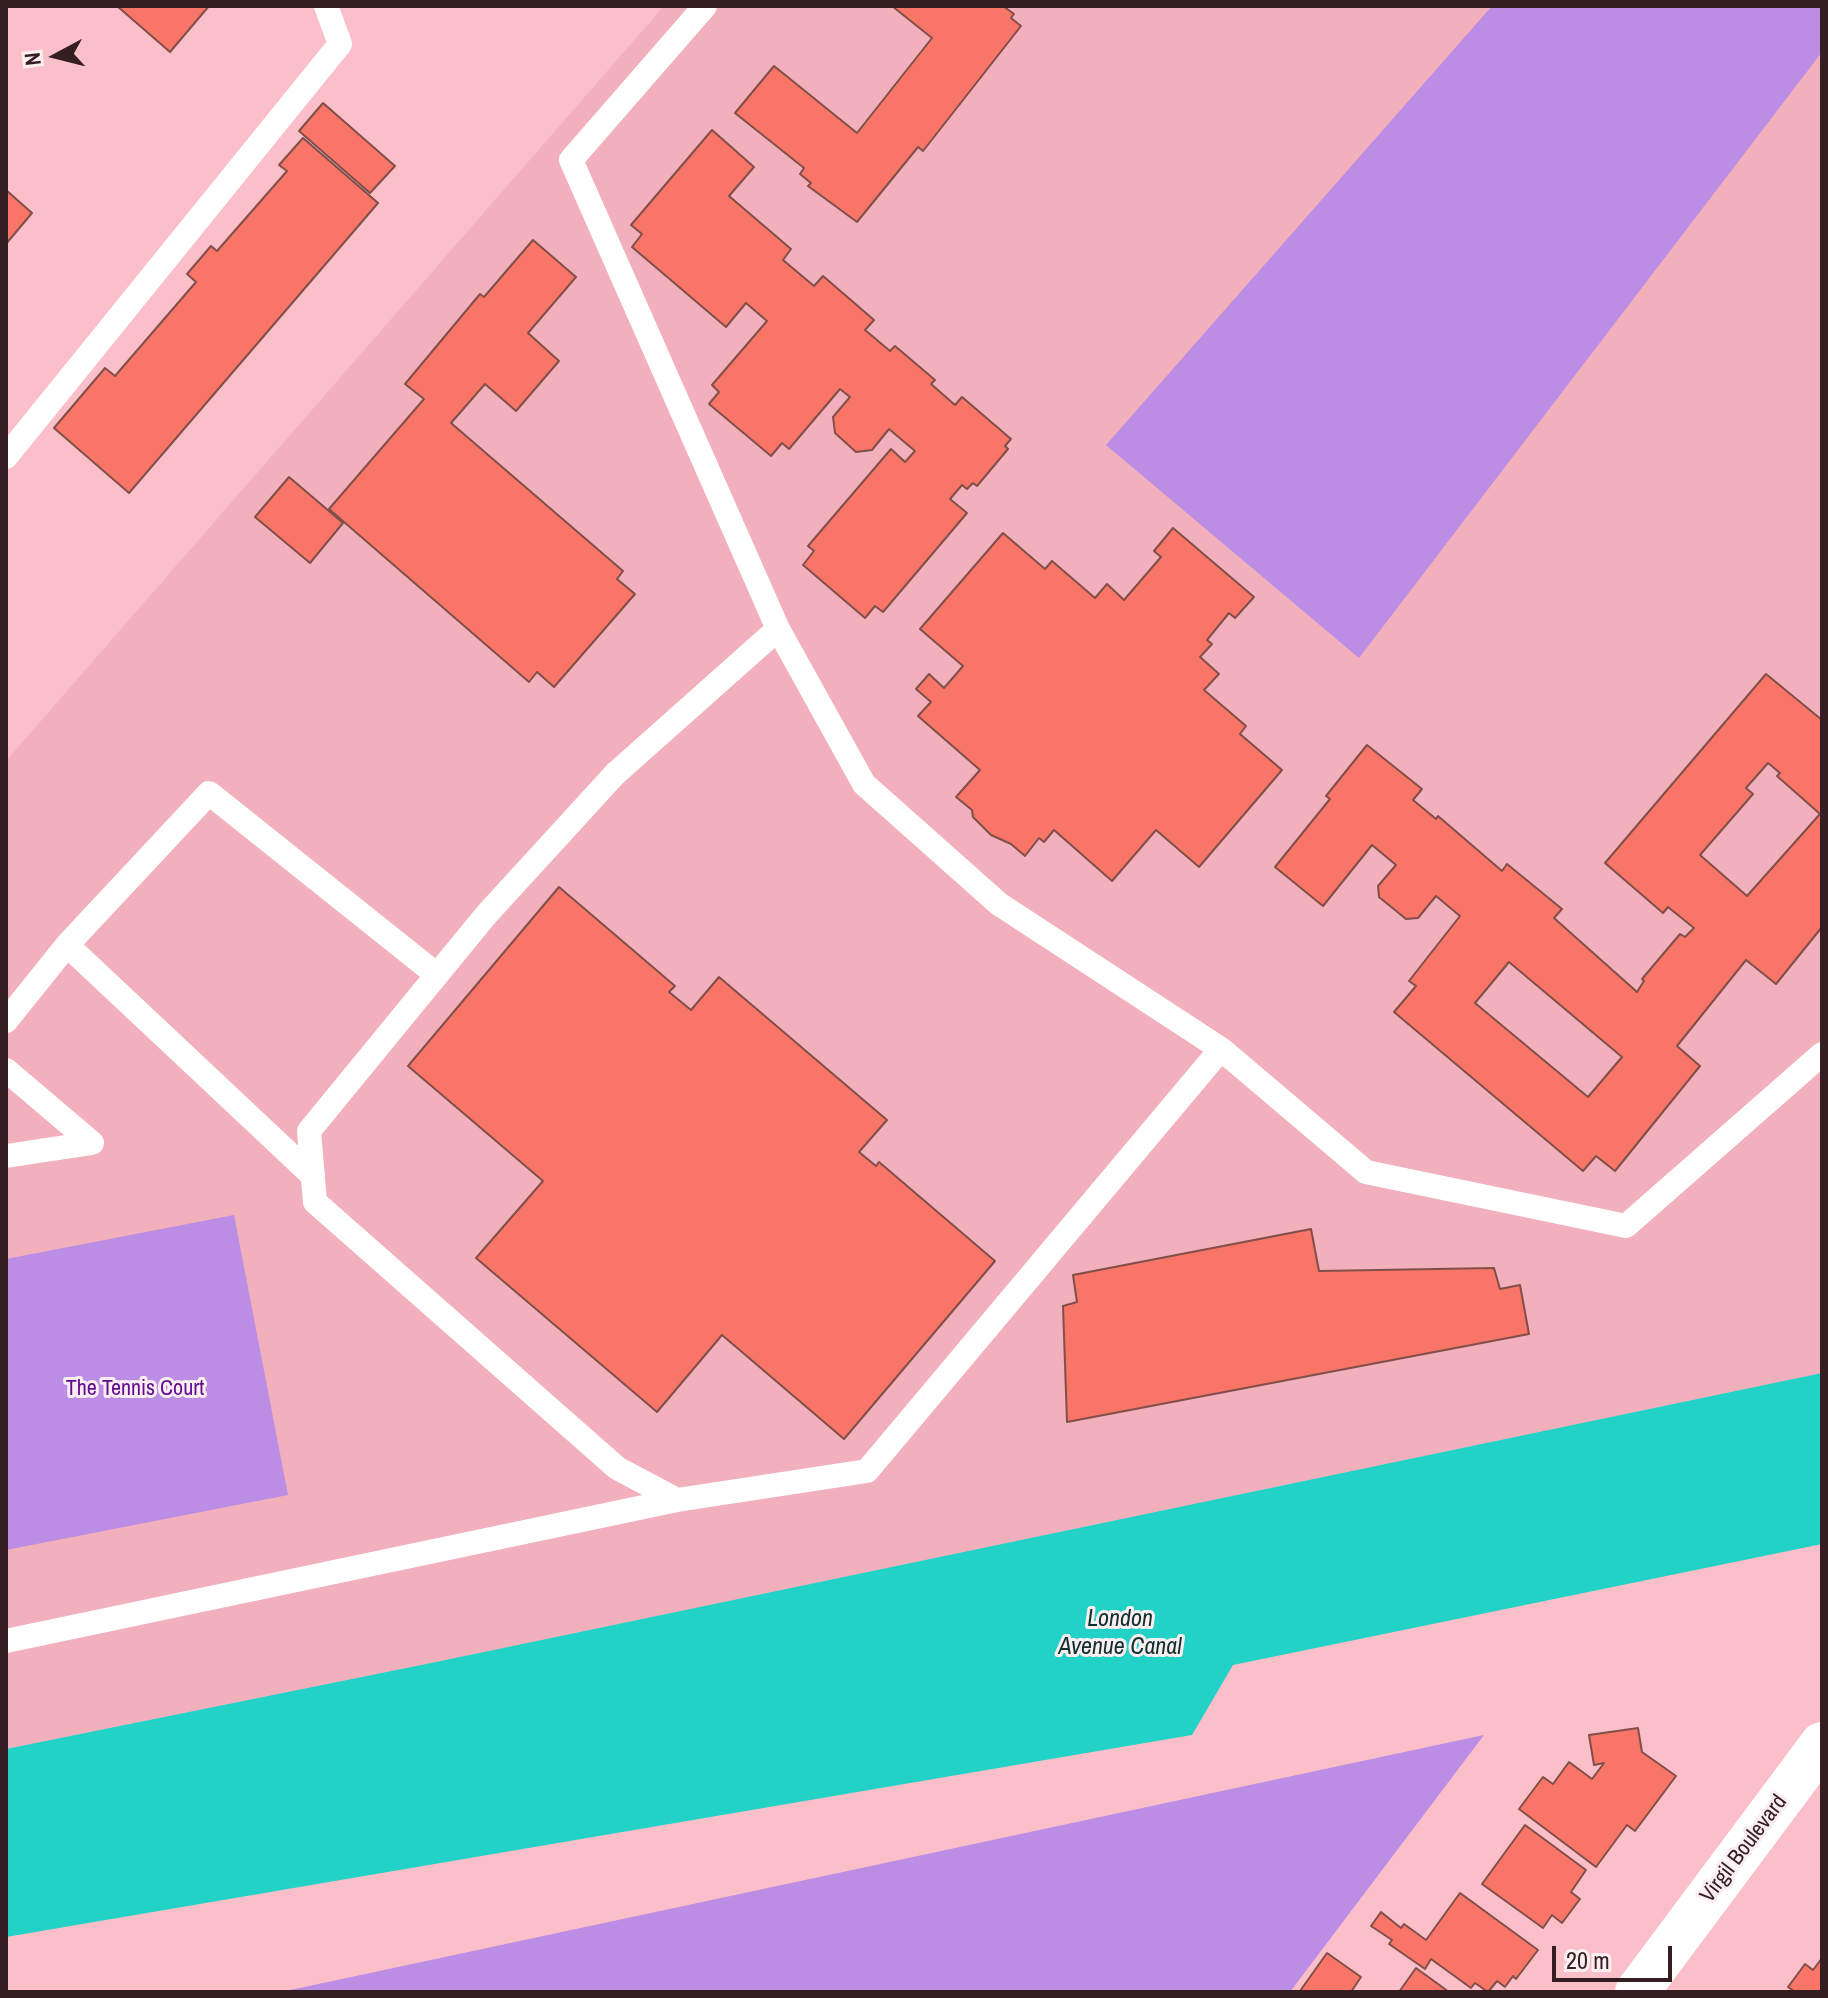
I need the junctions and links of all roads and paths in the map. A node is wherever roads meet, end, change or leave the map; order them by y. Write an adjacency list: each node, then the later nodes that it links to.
1 (326, 6): 3 (lane)
2 (705, 6): 4 (lane)
3 (6, 457)
4 (778, 629): 6 (lane); 8 (lane)
5 (67, 945): 6 (lane); 7 (lane); 12 (lane)
6 (437, 975): 12 (lane)
7 (6, 1021)
8 (1221, 1049): 9 (lane); 13 (lane)
9 (1822, 1054)
10 (6, 1070): 11 (lane)
11 (6, 1156)
12 (313, 1176): 13 (lane)
13 (677, 1500): 14 (lane)
14 (6, 1641)
15 (1822, 1744): 16 (street, Virgil Boulevard)
16 (1637, 1992)

